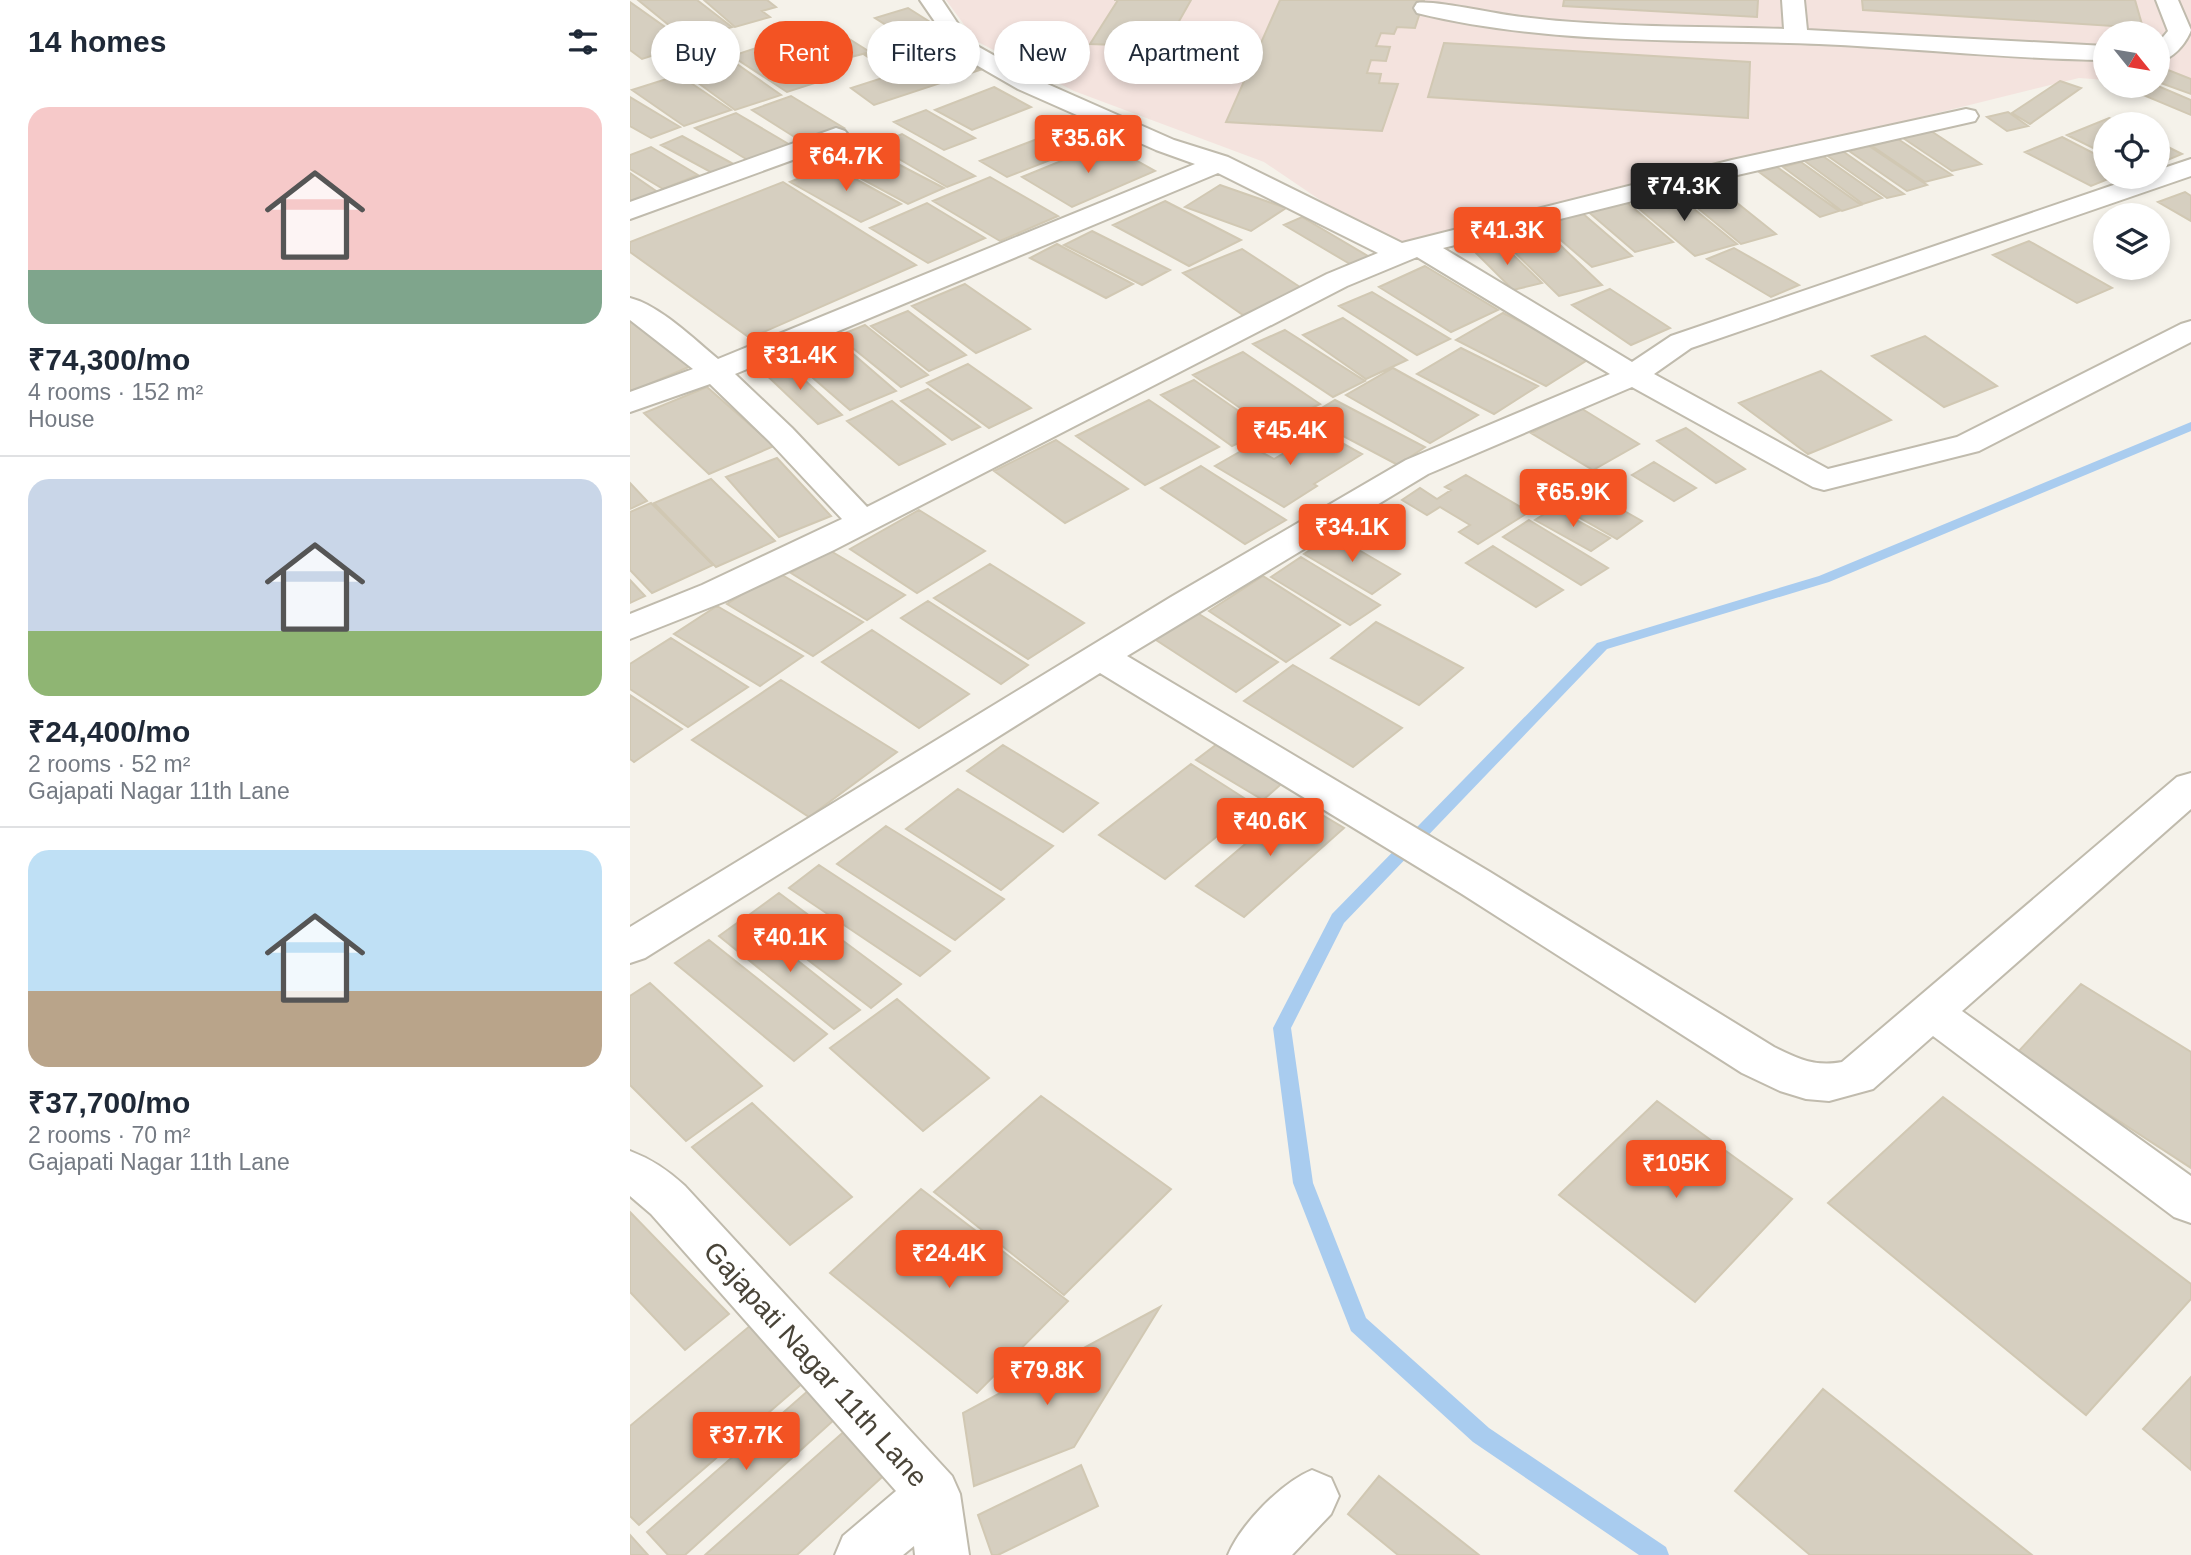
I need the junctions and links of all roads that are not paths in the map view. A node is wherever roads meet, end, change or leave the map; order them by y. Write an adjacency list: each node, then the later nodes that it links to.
1 (931, 0): 10 (street)
2 (1793, 0): 5 (street)
3 (2167, 0): 6 (street)
4 (1425, 8): 5 (street)
5 (1796, 37): 7 (street)
6 (2170, 44)
7 (2093, 52)
8 (1966, 116): 13 (street)
9 (836, 136): 12 (street)
10 (1219, 163): 13 (street); 16 (street)
11 (2191, 167): 17 (street)
12 (630, 211)
13 (1410, 250): 17 (street); 19 (street)
14 (630, 307): 16 (street)
15 (2191, 330): 17 (street)
16 (713, 372): 18 (street); 19 (street)
17 (1633, 375): 21 (street)
18 (630, 403)
19 (862, 521): 20 (street)
20 (630, 627)
21 (1101, 657): 23 (street); 24 (street)
22 (2191, 787): 24 (street)
23 (630, 947)
24 (1933, 1013): 26 (street)
25 (630, 1171): 27 (street, Gajapati Nagar 11th Lane)
26 (2191, 1203)
27 (933, 1494): 29 (street, Gajapati Nagar 11th Lane); 30 (street)
28 (1312, 1496): 31 (street)
29 (862, 1555)
30 (942, 1555)
31 (1255, 1555)

